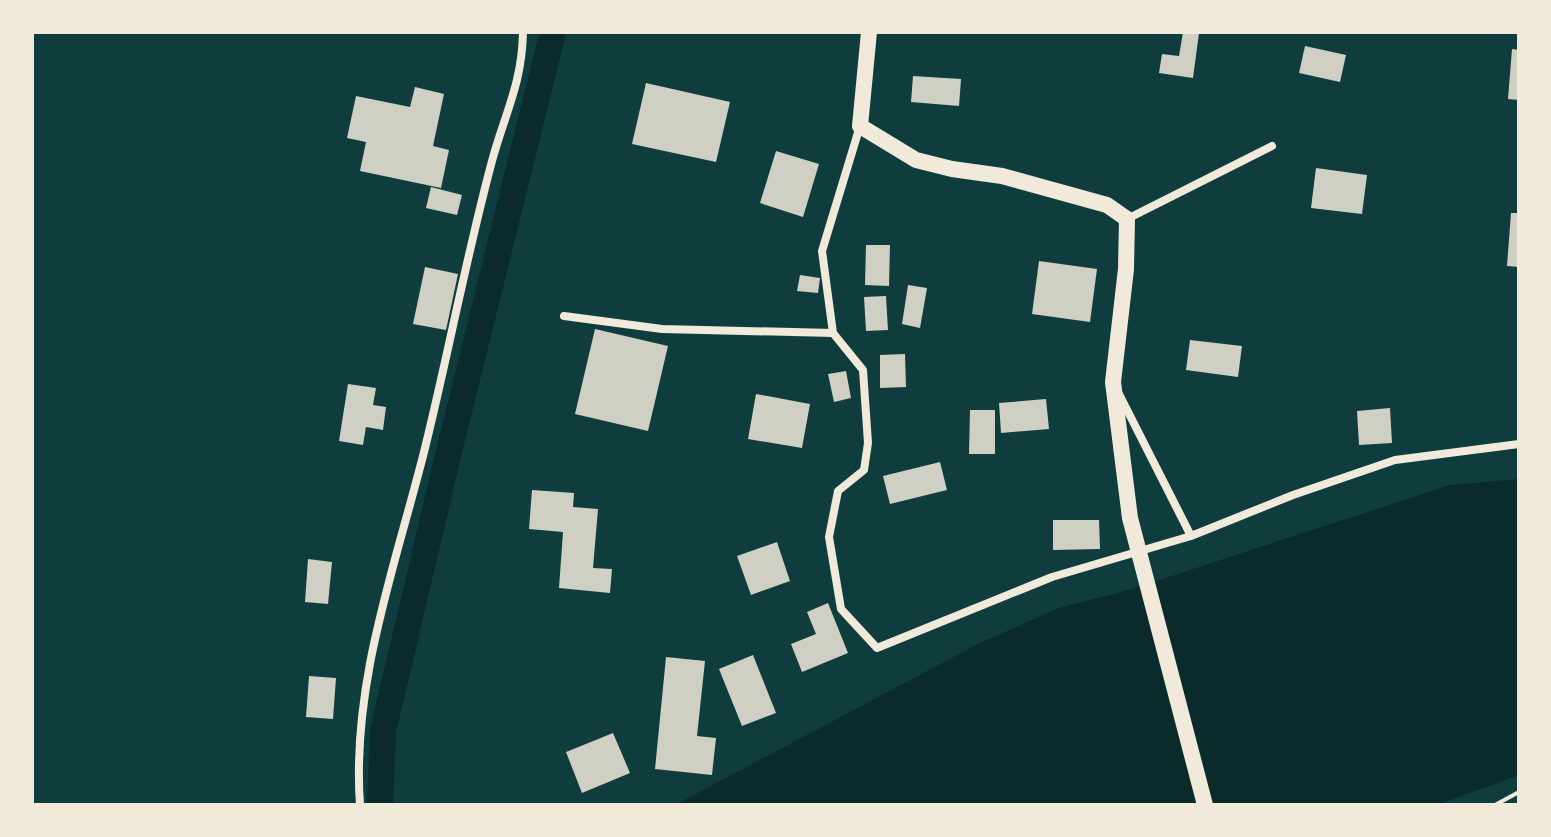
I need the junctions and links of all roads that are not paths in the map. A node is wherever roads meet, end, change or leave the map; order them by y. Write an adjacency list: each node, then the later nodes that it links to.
1 (523, 32): 11 (street)
2 (869, 32): 3 (main road)
3 (860, 126): 5 (main road); 7 (street)
4 (1272, 146): 5 (street)
5 (1127, 219): 8 (main road)
6 (564, 316): 7 (street)
7 (833, 333): 10 (street)
8 (1113, 382): 10 (street); 12 (main road)
9 (1519, 444): 10 (street)
10 (1191, 536)
11 (360, 805)
12 (1205, 805)

